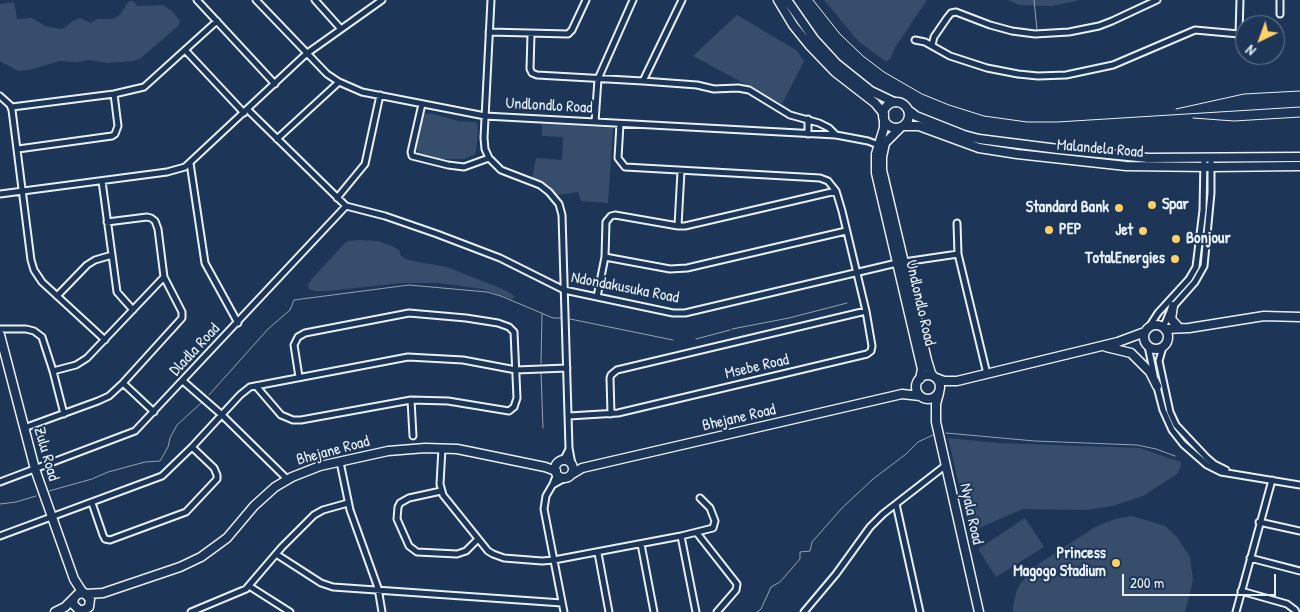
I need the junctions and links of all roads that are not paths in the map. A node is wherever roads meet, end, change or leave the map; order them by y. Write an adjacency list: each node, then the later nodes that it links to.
1 (197, 0): 15 (street)
2 (256, 0): 22 (street, Undlondlo Road)
3 (315, 0): 16 (street)
4 (382, 0): 16 (street)
5 (491, 0): 17 (street)
6 (586, 0): 18 (street)
7 (633, 0): 23 (street)
8 (682, 0): 24 (street)
9 (778, 0): 35 (street)
10 (787, 0): 30 (street)
11 (1157, 0): 20 (street)
12 (1240, 0): 20 (street)
13 (1280, 0): 14 (street)
14 (1280, 14)
15 (217, 21): 21 (street); 26 (street)
16 (341, 29): 22 (street)
17 (489, 32): 18 (street); 36 (street)
18 (531, 34): 23 (street)
19 (915, 40): 20 (street)
20 (932, 45)
21 (186, 51): 27 (street); 34 (street, Ndondakusuka Road)
22 (306, 54): 25 (street, Undlondlo Road); 26 (street)
23 (598, 79): 24 (street); 38 (street)
24 (643, 81): 37 (street)
25 (339, 82): 28 (street, Undlondlo Road); 43 (street)
26 (275, 84): 34 (street)
27 (114, 94): 32 (street); 45 (street)
28 (380, 95): 31 (street, Undlondlo Road); 57 (street)
29 (0, 96): 32 (street)
30 (894, 102): 33 (street); 35 (street)
31 (422, 104): 36 (street, Undlondlo Road); 47 (street)
32 (12, 107): 45 (street)
33 (908, 110): 40 (street); 48 (street, Malandela Road)
34 (245, 111): 43 (street, Ndondakusuka Road); 49 (street)
35 (884, 115): 40 (street); 44 (street, Undlondlo Road)
36 (485, 116): 38 (street, Undlondlo Road); 47 (street)
37 (808, 120): 41 (street); 42 (street)
38 (595, 122): 39 (street, Undlondlo Road)
39 (620, 124): 41 (street, Undlondlo Road); 52 (street)
40 (902, 126): 44 (street); 51 (street, Malandela Road)
41 (808, 134): 42 (street, Undlondlo Road)
42 (836, 136): 44 (street, Undlondlo Road)
43 (277, 139): 57 (street, Ndondakusuka Road)
44 (881, 146): 68 (street, Undlondlo Road)
45 (18, 149): 55 (street)
46 (1300, 157): 48 (street, Malandela Road)
47 (489, 158): 72 (street)
48 (1208, 158): 51 (street)
49 (190, 163): 53 (street); 80 (street)
50 (1300, 166): 51 (street, Malandela Road)
51 (1207, 167): 63 (street); 64 (street)
52 (681, 171): 54 (street); 61 (street)
53 (102, 181): 55 (street); 59 (street)
54 (836, 190): 61 (street); 62 (street, Msebe Road)
55 (23, 191): 56 (street); 74 (street)
56 (0, 194)
57 (337, 198): 58 (street, Ndondakusuka Road)
58 (346, 206): 72 (street, Ndondakusuka Road); 80 (street, Dladla Road)
59 (107, 222): 66 (street); 70 (street)
60 (957, 223): 65 (street)
61 (678, 226): 67 (street)
62 (846, 231): 67 (street); 69 (street, Msebe Road)
63 (1199, 239): 64 (street); 71 (street)
64 (1207, 240): 73 (street)
65 (958, 254): 68 (street, Ndondakusuka Road); 95 (street)
66 (112, 255): 74 (street); 77 (street)
67 (605, 257): 75 (street)
68 (900, 262): 69 (street, Ndondakusuka Road); 97 (street, Undlondlo Road); 99 (street, Undlondlo Road)
69 (856, 272): 75 (street, Ndondakusuka Road); 78 (street, Msebe Road)
70 (164, 277): 77 (street); 101 (street)
71 (1183, 286): 73 (street); 84 (street)
72 (564, 290): 75 (street, Ndondakusuka Road); 92 (street)
73 (1187, 290): 76 (street)
74 (57, 296): 87 (street)
75 (596, 297)
76 (1173, 306): 81 (street); 85 (street)
77 (133, 310): 87 (street)
78 (866, 311): 110 (street); 110 (street, Msebe Road)
79 (1300, 317): 82 (street)
80 (238, 323): 98 (street, Dladla Road)
81 (1179, 328): 82 (street); 85 (street)
82 (1189, 328): 89 (street)
83 (0, 329): 94 (street)
84 (1147, 329): 85 (street); 88 (street); 90 (street)
85 (1164, 329): 89 (street)
86 (0, 336): 114 (street, Zulu Road)
87 (105, 340): 94 (street)
88 (1118, 342): 90 (street); 91 (street)
89 (1165, 344): 90 (street); 124 (street)
90 (1148, 346): 103 (street)
91 (1096, 347): 95 (street); 103 (street)
92 (567, 368): 93 (street); 112 (street)
93 (516, 370): 96 (street); 96 (street); 107 (street)
94 (53, 371): 109 (street)
95 (986, 374): 100 (street)
96 (299, 377): 102 (street)
97 (935, 377): 99 (street); 100 (street); 104 (street)
98 (183, 381): 108 (street, Dladla Road); 111 (street)
99 (919, 381): 105 (street, Bhejane Road); 106 (street)
100 (958, 381): 104 (street)
101 (123, 383): 108 (street); 109 (street)
102 (256, 386): 107 (street); 111 (street)
103 (1157, 386): 124 (street)
104 (940, 392): 106 (street); 113 (street, Nyala Road)
105 (902, 394): 106 (street, Bhejane Road); 123 (street, Bhejane Road)
106 (921, 396): 113 (street, Nyala Road)
107 (411, 400): 115 (street)
108 (154, 412): 122 (street, Dladla Road)
109 (64, 414): 114 (street)
110 (611, 414): 112 (street, Msebe Road)
111 (222, 415): 116 (street); 125 (street)
112 (569, 416): 118 (street)
113 (936, 422): 120 (street, Nyala Road)
114 (24, 428): 122 (street, Zulu Road)
115 (413, 436)
116 (192, 447): 133 (street); 133 (street)
117 (442, 448): 119 (street, Bhejane Road); 121 (street, Bhejane Road); 130 (street)
118 (569, 448): 121 (street); 123 (street)
119 (340, 462): 125 (street, Bhejane Road); 132 (street)
120 (946, 465): 134 (street); 169 (street, Nyala Road)
121 (558, 468): 123 (street); 123 (street); 128 (street)
122 (35, 469): 127 (street, Dladla Road); 135 (street, Zulu Road)
123 (570, 470): 128 (street)
124 (1234, 473): 126 (street)
125 (287, 479): 152 (street, Bhejane Road)
126 (1272, 480): 129 (street); 136 (street)
127 (0, 482)
128 (554, 484): 146 (street)
129 (1300, 485)
130 (441, 491): 141 (street); 141 (street)
131 (700, 498): 138 (street)
132 (348, 503): 144 (street); 150 (street)
133 (92, 504): 135 (street)
134 (896, 504): 159 (street); 168 (street)
135 (51, 517): 139 (street); 148 (street, Zulu Road)
136 (1259, 522): 137 (street); 145 (street)
137 (1300, 531)
138 (697, 532): 140 (street); 167 (street)
139 (0, 536)
140 (682, 536): 142 (street); 166 (street)
141 (478, 539): 146 (street)
142 (641, 544): 143 (street); 165 (street)
143 (598, 553): 146 (street); 164 (street)
144 (276, 554): 149 (street); 150 (street)
145 (1250, 558): 147 (street); 151 (street)
146 (554, 560): 155 (street)
147 (1300, 571)
148 (74, 578): 153 (street, Zulu Road); 154 (street, Zulu Road)
149 (249, 586): 160 (street); 161 (street)
150 (379, 590): 155 (street); 162 (street)
151 (1241, 591): 170 (street); 171 (street)
152 (103, 593): 153 (street, Bhejane Road); 156 (street, Bhejane Road)
153 (85, 594): 154 (street); 156 (street)
154 (74, 597): 157 (street); 158 (street)
155 (562, 602): 163 (street)
156 (89, 608): 157 (street)
157 (79, 610): 158 (street)
158 (57, 611)
159 (807, 611)
160 (191, 612)
161 (290, 612)
162 (382, 612)
163 (564, 612)
164 (609, 612)
165 (654, 612)
166 (696, 612)
167 (717, 612)
168 (920, 612)
169 (979, 612)
170 (1236, 612)
171 (1296, 612)

